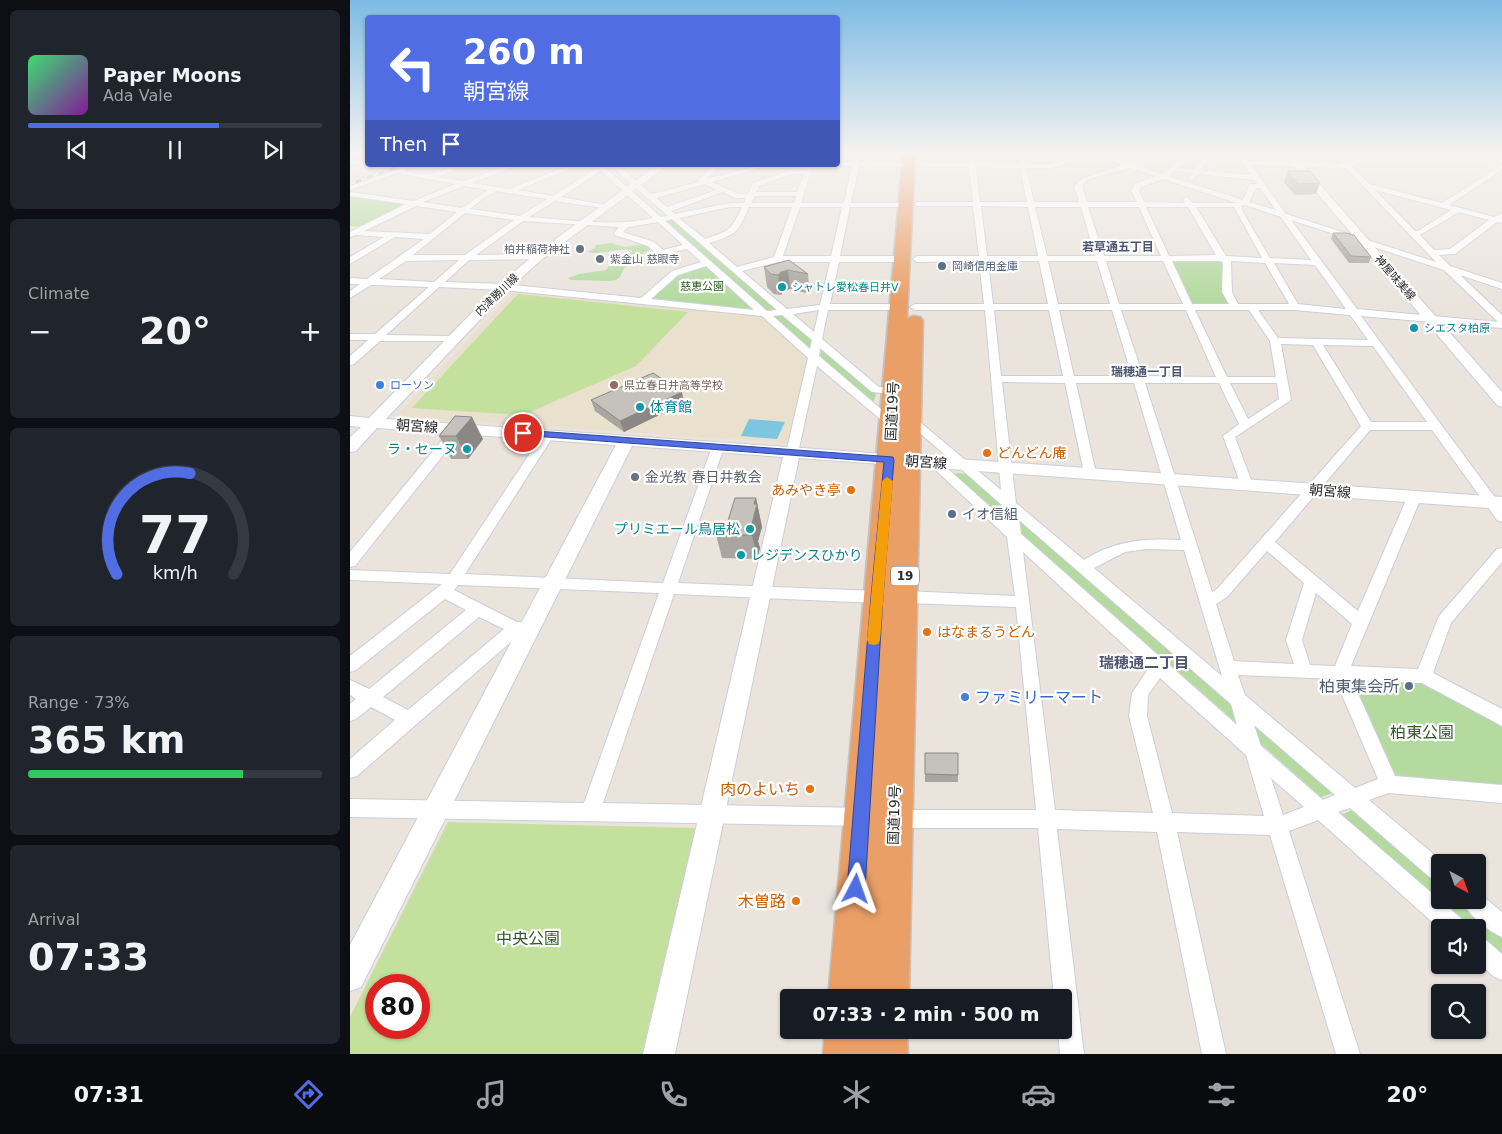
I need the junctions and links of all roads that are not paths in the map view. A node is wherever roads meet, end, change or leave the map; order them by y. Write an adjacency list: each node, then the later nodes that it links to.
1 (407, 203): 14 (street)
2 (473, 203): 28 (street)
3 (547, 203): 32 (street)
4 (584, 203): 26 (street)
5 (611, 203): 26 (street, 内津勝川線)
6 (650, 203): 30 (street)
7 (656, 203): 30 (street)
8 (694, 203): 30 (street)
9 (1275, 203): 29 (street)
10 (1330, 203): 39 (street, 神屋味美線)
11 (1385, 203): 35 (street)
12 (1437, 203): 25 (street)
13 (1447, 203): 25 (street)
14 (412, 204): 28 (street); 36 (street)
15 (977, 204): 20 (street); 21 (street); 47 (street)
16 (1241, 204): 24 (street); 29 (street); 55 (street)
17 (747, 205): 18 (street); 30 (street); 40 (street)
18 (797, 205): 19 (street); 52 (street)
19 (847, 205): 20 (street); 46 (street)
20 (912, 205): 53 (highway, 国道19号 / 19)
21 (1032, 205): 22 (street); 48 (street)
22 (1084, 205): 23 (street); 49 (street)
23 (1142, 205): 24 (street); 50 (street)
24 (1191, 205): 51 (street)
25 (1444, 205): 27 (street)
26 (606, 207): 33 (street, 内津勝川線)
27 (1458, 209): 31 (street); 35 (street)
28 (464, 211): 32 (street); 38 (street)
29 (1284, 215): 39 (street); 57 (street)
30 (666, 216): 34 (street); 40 (street); 41 (street)
31 (1500, 218): 42 (street)
32 (521, 219): 33 (street); 45 (street)
33 (583, 224): 34 (street); 43 (street, 内津勝川線)
34 (624, 225): 41 (street)
35 (1414, 233): 42 (street)
36 (352, 234): 37 (street)
37 (392, 235): 38 (street); 54 (street)
38 (431, 237): 44 (street)
39 (1362, 240): 58 (street); 80 (street, 神屋味美線)
40 (704, 242): 59 (street)
41 (689, 246): 56 (street)
42 (1434, 252): 58 (street)
43 (538, 257): 45 (street); 65 (street, 内津勝川線)
44 (403, 258): 45 (street); 62 (street)
45 (466, 258): 63 (street)
46 (836, 258): 52 (street); 53 (street); 68 (street)
47 (983, 258): 48 (street); 53 (street); 70 (street)
48 (1043, 258): 49 (street); 71 (street)
49 (1101, 258): 50 (street); 72 (street)
50 (1166, 258): 51 (street); 75 (street)
51 (1223, 258): 55 (street); 73 (street)
52 (778, 259): 59 (street)
53 (910, 259): 69 (highway, 国道19号 / 19)
54 (350, 261)
55 (1268, 261): 57 (street); 74 (street)
56 (708, 262): 67 (street); 79 (street)
57 (1318, 263): 78 (street)
58 (1448, 269): 64 (street); 81 (street)
59 (736, 270): 77 (street)
60 (1502, 276): 64 (street)
61 (350, 281): 62 (street)
62 (370, 281): 63 (street); 66 (street)
63 (436, 283): 65 (street); 84 (street)
64 (1498, 285)
65 (504, 287): 67 (street); 85 (street, 内津勝川線)
66 (350, 295)
67 (644, 302): 79 (street)
68 (823, 307): 69 (street); 77 (street); 86 (street)
69 (907, 307): 70 (street); 97 (highway, 国道19号 / 19); 99 (highway, 国道19号 / 19)
70 (989, 307): 71 (street); 92 (street)
71 (1054, 307): 72 (street); 93 (street)
72 (1116, 307): 75 (street); 94 (street)
73 (1234, 307): 75 (street); 76 (street)
74 (1295, 307): 76 (street); 78 (street)
75 (1189, 308): 95 (street)
76 (1252, 308): 87 (street)
77 (784, 312): 79 (street); 86 (street)
78 (1354, 312): 80 (street); 89 (street)
79 (767, 314): 90 (street)
80 (1430, 319): 82 (street); 98 (street, 神屋味美線)
81 (1502, 320)
82 (1502, 325)
83 (350, 337): 84 (street)
84 (377, 337): 85 (street); 91 (street)
85 (452, 339): 101 (street, 内津勝川線)
86 (817, 340): 90 (street); 97 (street)
87 (1275, 341): 88 (street); 96 (street)
88 (1316, 342): 89 (street); 103 (street)
89 (1375, 343): 104 (street)
90 (814, 358): 99 (street); 110 (street)
91 (350, 362)
92 (997, 379): 93 (street); 113 (street)
93 (1070, 379): 94 (street); 114 (street)
94 (1139, 380): 95 (street); 115 (street)
95 (1223, 380): 96 (street); 102 (street)
96 (1281, 380): 102 (street)
97 (892, 391): 99 (highway, 国道19号 / 19)
98 (1502, 402)
99 (900, 420): 111 (highway, 国道19号 / 19); 112 (street)
100 (350, 421): 101 (street, 朝宮線)
101 (373, 423): 105 (street, 朝宮線); 108 (street, 内津勝川線)
102 (1245, 425): 116 (street)
103 (1367, 426): 104 (street); 117 (street)
104 (1437, 426): 119 (street)
105 (458, 429): 106 (street, 朝宮線); 126 (street)
106 (548, 436): 107 (street, 朝宮線); 131 (street)
107 (626, 441): 109 (street, 朝宮線); 130 (street)
108 (350, 447)
109 (718, 447): 110 (street, 朝宮線); 132 (street)
110 (792, 452): 111 (street, 朝宮線); 133 (street)
111 (911, 461): 112 (street, 朝宮線); 122 (street); 134 (highway, 国道19号 / 19); 135 (highway, 国道19号 / 19)
112 (965, 465): 113 (street, 朝宮線); 120 (street)
113 (1005, 468): 114 (street, 朝宮線); 120 (street)
114 (1090, 473): 115 (street, 朝宮線)
115 (1170, 479): 116 (street, 朝宮線); 124 (street)
116 (1247, 485): 117 (street, 朝宮線)
117 (1310, 490): 118 (street, 朝宮線); 123 (street)
118 (1414, 498): 119 (street, 朝宮線); 139 (street)
119 (1497, 503): 121 (street)
120 (1010, 505): 122 (street); 127 (street)
121 (1502, 517)
122 (1013, 534): 136 (street); 142 (street)
123 (1266, 542): 129 (street); 137 (street)
124 (1189, 545): 127 (street); 137 (street)
125 (1502, 553): 146 (street)
126 (350, 562)
127 (1083, 568): 149 (street)
128 (350, 575): 131 (street)
129 (1312, 582): 139 (street); 144 (street)
130 (552, 583): 131 (street); 132 (street); 140 (street)
131 (450, 586): 138 (street); 141 (street)
132 (669, 587): 133 (street); 161 (street)
133 (762, 592): 134 (street); 162 (street)
134 (877, 597): 163 (highway, 国道19号 / 19)
135 (904, 597): 136 (street); 164 (highway, 国道19号 / 19)
136 (1023, 602): 165 (street)
137 (1207, 602): 143 (street)
138 (478, 609): 140 (street); 148 (street)
139 (1360, 622): 145 (street)
140 (523, 627): 152 (street); 160 (street)
141 (350, 665)
142 (1159, 667): 153 (street); 166 (street)
143 (1229, 668): 144 (street); 149 (street)
144 (1304, 670): 145 (street)
145 (1340, 672): 146 (street); 155 (street)
146 (1424, 676): 151 (street)
147 (350, 687): 148 (street)
148 (370, 698): 150 (street); 152 (street)
149 (1238, 701): 153 (street); 157 (street)
150 (350, 714)
151 (1502, 718)
152 (409, 719): 154 (street)
153 (1254, 750): 159 (street); 167 (street)
154 (350, 770)
155 (1389, 784): 156 (street); 157 (street)
156 (1502, 794)
157 (1352, 797): 159 (street); 168 (street)
158 (350, 808): 160 (street)
159 (1321, 809): 167 (street); 170 (street)
160 (436, 810): 161 (street); 174 (street)
161 (590, 813): 162 (street)
162 (712, 814): 163 (street); 179 (street)
163 (861, 817): 175 (highway, 国道19号 / 19)
164 (894, 819): 165 (street); 176 (highway, 国道19号 / 19)
165 (1046, 819): 166 (street); 182 (street)
166 (1164, 824): 167 (street); 183 (street)
167 (1278, 826): 184 (street)
168 (1431, 865)
169 (1482, 909): 171 (street)
170 (1445, 919)
171 (1502, 926)
172 (1486, 955): 173 (street)
173 (1502, 969)
174 (350, 976)
175 (850, 989)
176 (888, 989)
177 (846, 1039): 180 (highway)
178 (886, 1039): 181 (highway)
179 (659, 1054)
180 (845, 1054)
181 (886, 1054)
182 (1072, 1054)
183 (1214, 1054)
184 (1348, 1054)

